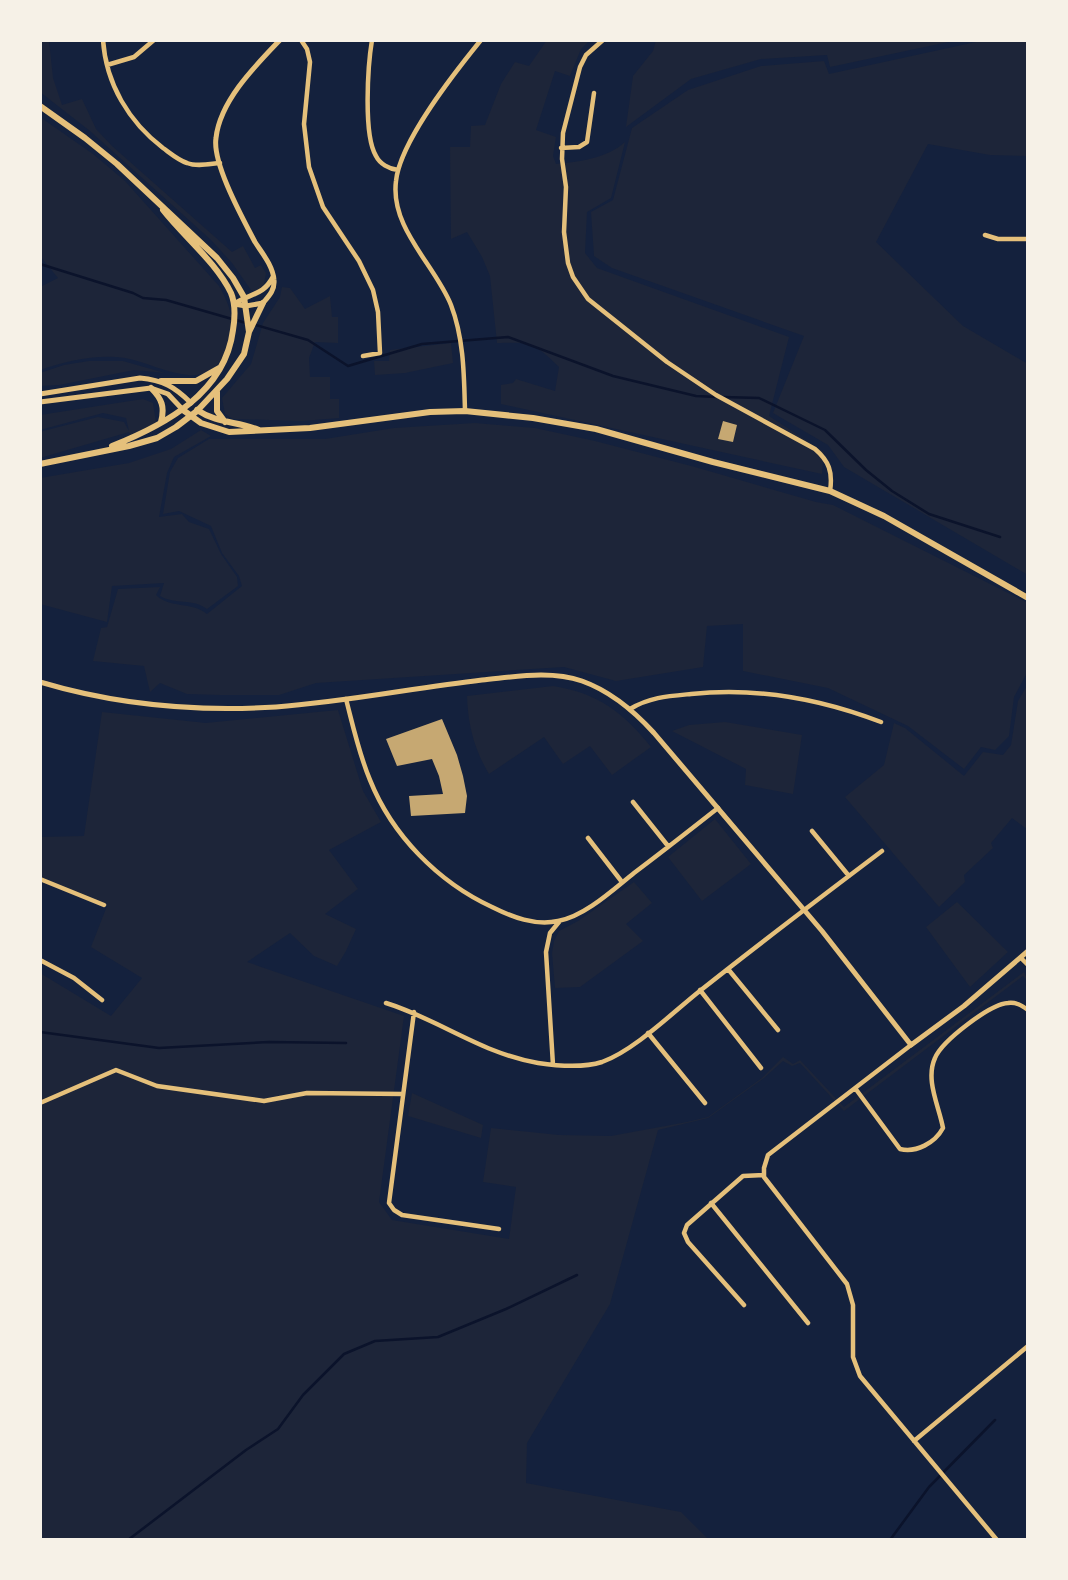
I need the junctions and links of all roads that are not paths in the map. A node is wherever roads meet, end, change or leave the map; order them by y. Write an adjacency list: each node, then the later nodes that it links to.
1 (103, 40): 8 (street)
2 (154, 40): 8 (street)
3 (279, 40): 12 (street)
4 (301, 40): 23 (street)
5 (372, 40): 13 (street)
6 (481, 40): 13 (street)
7 (603, 40): 11 (street)
8 (107, 65): 12 (street)
9 (594, 93): 11 (street)
10 (40, 106): 14 (main road)
11 (561, 148): 40 (street)
12 (219, 163): 17 (street)
13 (398, 170): 33 (street)
14 (151, 195): 18 (main road); 20 (main road)
15 (985, 235): 16 (street)
16 (1028, 239)
17 (274, 277): 18 (street); 19 (street)
18 (244, 297): 20 (street); 21 (main road)
19 (263, 303): 21 (street); 22 (main road)
20 (234, 304): 21 (street); 24 (main road)
21 (246, 306): 22 (main road)
22 (249, 332): 27 (main road)
23 (363, 356)
24 (221, 367): 25 (main road); 30 (main road)
25 (161, 381): 28 (street); 30 (street)
26 (151, 388): 29 (street); 31 (street); 35 (main road)
27 (218, 389): 32 (main road); 36 (main road)
28 (40, 394)
29 (40, 402)
30 (191, 403): 31 (main road); 32 (main road)
31 (183, 410): 34 (main road); 35 (main road)
32 (197, 411): 34 (main road); 36 (main road)
33 (465, 411): 37 (main road); 40 (main road)
34 (190, 417): 37 (main road); 38 (main road)
35 (161, 422): 38 (main road)
36 (225, 422): 37 (main road)
37 (261, 430)
38 (101, 451): 39 (main road)
39 (40, 464)
40 (830, 491): 41 (main road)
41 (1028, 598)
42 (40, 682): 43 (street)
43 (346, 698): 44 (street); 57 (street)
44 (630, 709): 45 (street); 47 (street)
45 (881, 722)
46 (633, 802): 50 (street)
47 (718, 808): 50 (street); 56 (street)
48 (812, 831): 52 (street)
49 (588, 838): 54 (street)
50 (668, 846): 54 (street)
51 (882, 851): 52 (street)
52 (849, 876): 56 (street)
53 (40, 878): 55 (street)
54 (622, 882): 57 (street)
55 (104, 905)
56 (804, 910): 62 (street); 70 (street)
57 (559, 921): 71 (street)
58 (1028, 951): 59 (street)
59 (1021, 958): 61 (street); 70 (street)
60 (40, 960): 64 (street)
61 (1028, 965)
62 (728, 969): 63 (street); 68 (street)
63 (700, 990): 69 (street); 72 (street)
64 (103, 1000)
65 (386, 1003): 67 (street)
66 (1028, 1010): 73 (street)
67 (414, 1013): 71 (street); 74 (street)
68 (778, 1030)
69 (648, 1033): 71 (street); 76 (street)
70 (911, 1045): 73 (street)
71 (553, 1065)
72 (761, 1068)
73 (855, 1088): 77 (street)
74 (403, 1094): 75 (street); 79 (street)
75 (40, 1103)
76 (705, 1103)
77 (764, 1175): 78 (street); 83 (street)
78 (711, 1203): 80 (street); 81 (street)
79 (499, 1229)
80 (744, 1305)
81 (808, 1323)
82 (1028, 1346): 83 (street)
83 (914, 1441): 84 (street)
84 (997, 1540)

